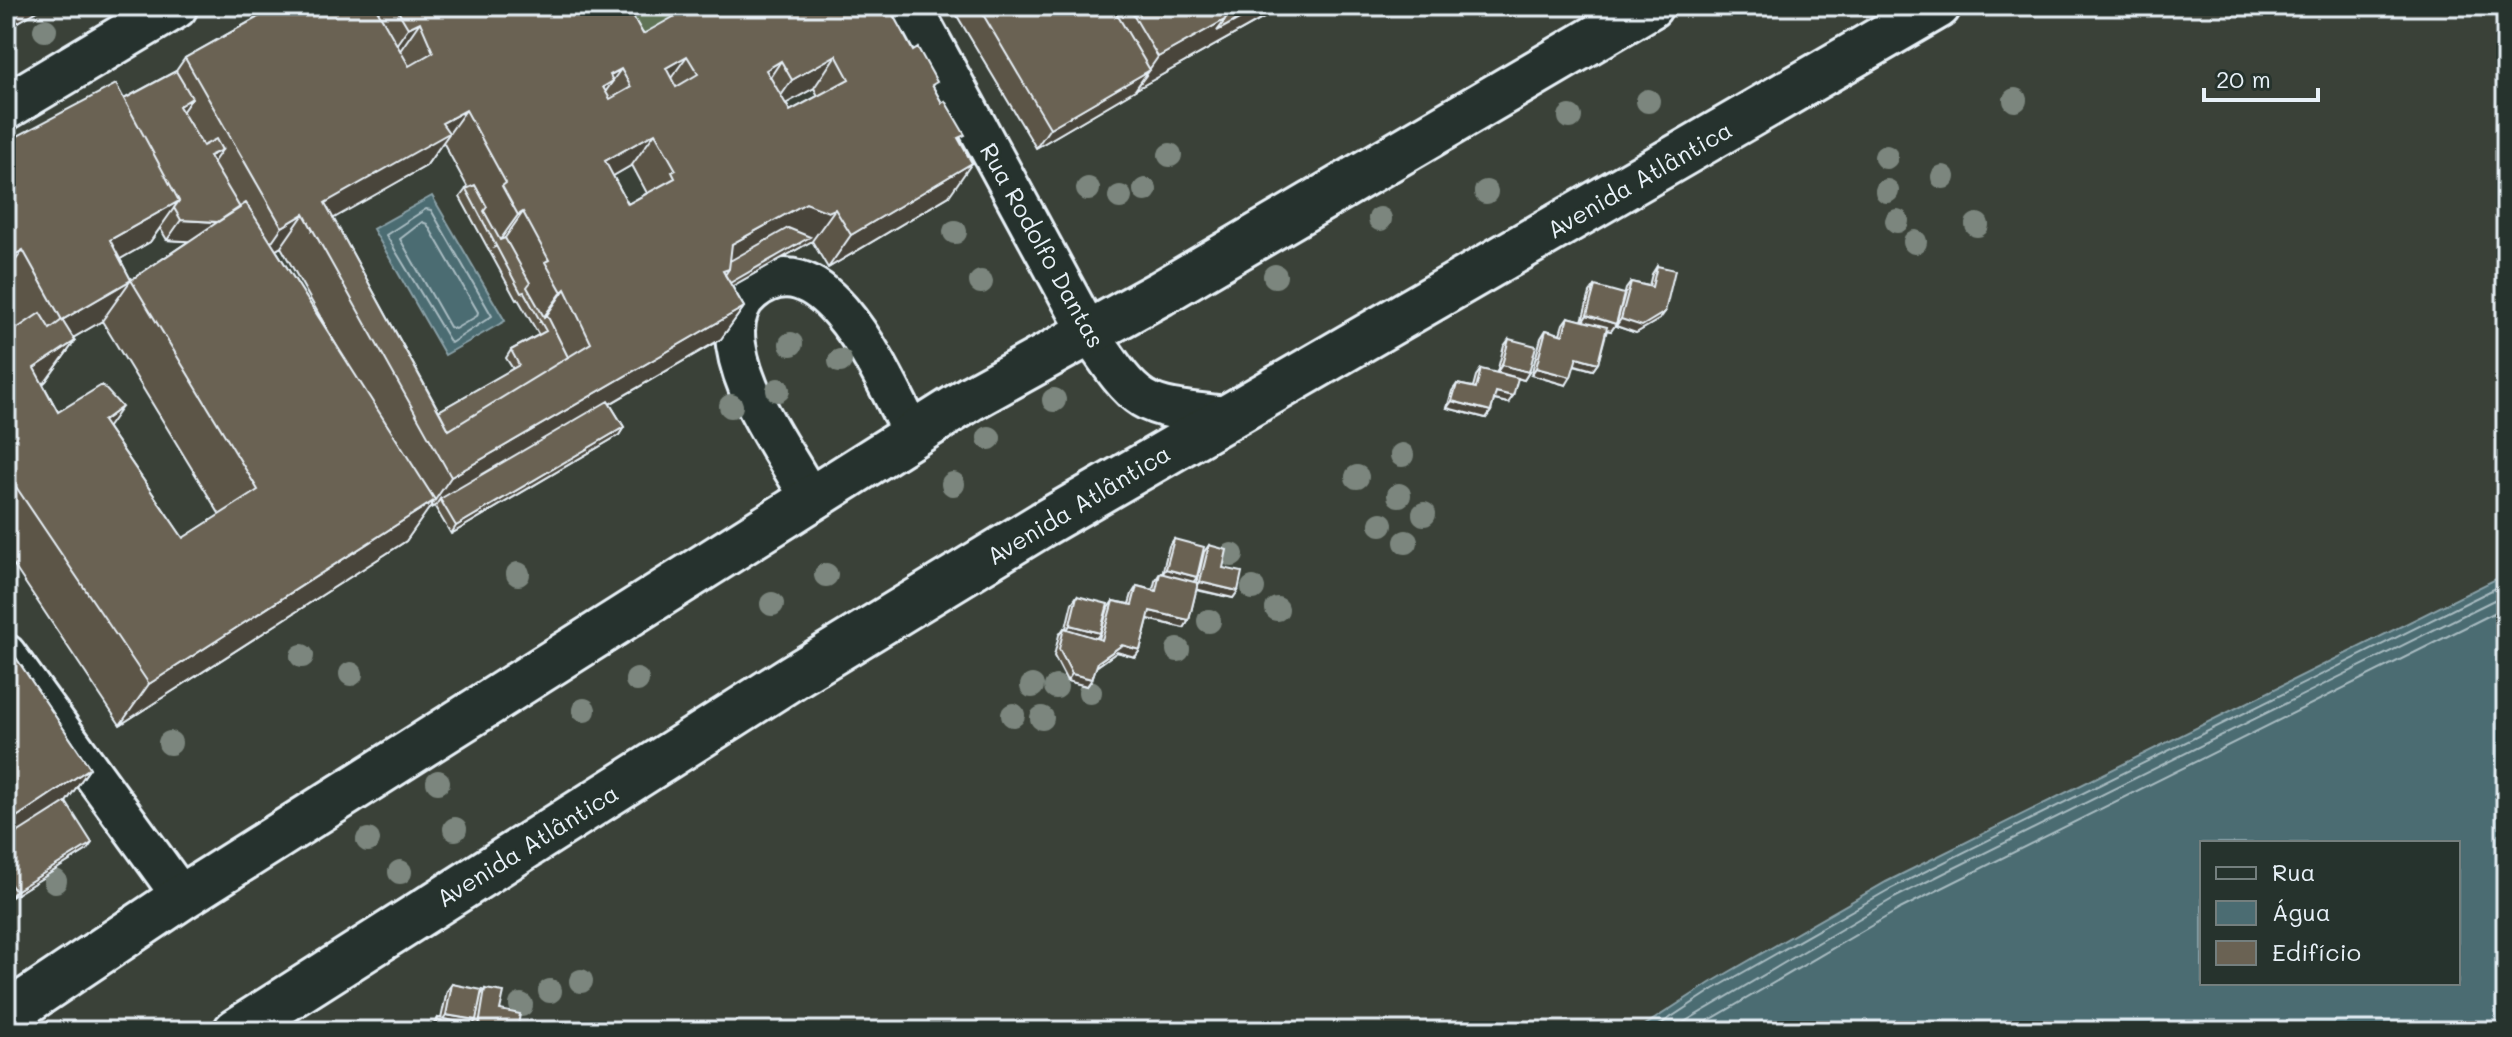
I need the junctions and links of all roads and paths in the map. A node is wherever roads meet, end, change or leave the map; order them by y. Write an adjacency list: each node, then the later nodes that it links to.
1 (175, 6): 5 (main road)
2 (912, 6): 6 (street, Rua Rodolfo Dantas)
3 (1650, 6): 6 (main road)
4 (1938, 6): 7 (main road, Avenida Atlântica)
5 (6, 107)
6 (1089, 333): 7 (street, Rua Rodolfo Dantas); 8 (main road)
7 (1227, 416): 13 (main road, Avenida Atlântica)
8 (913, 435): 9 (main road); 9 (street)
9 (811, 500): 11 (main road)
10 (6, 654): 11 (street)
11 (182, 897): 12 (main road)
12 (6, 1015)
13 (236, 1031)

